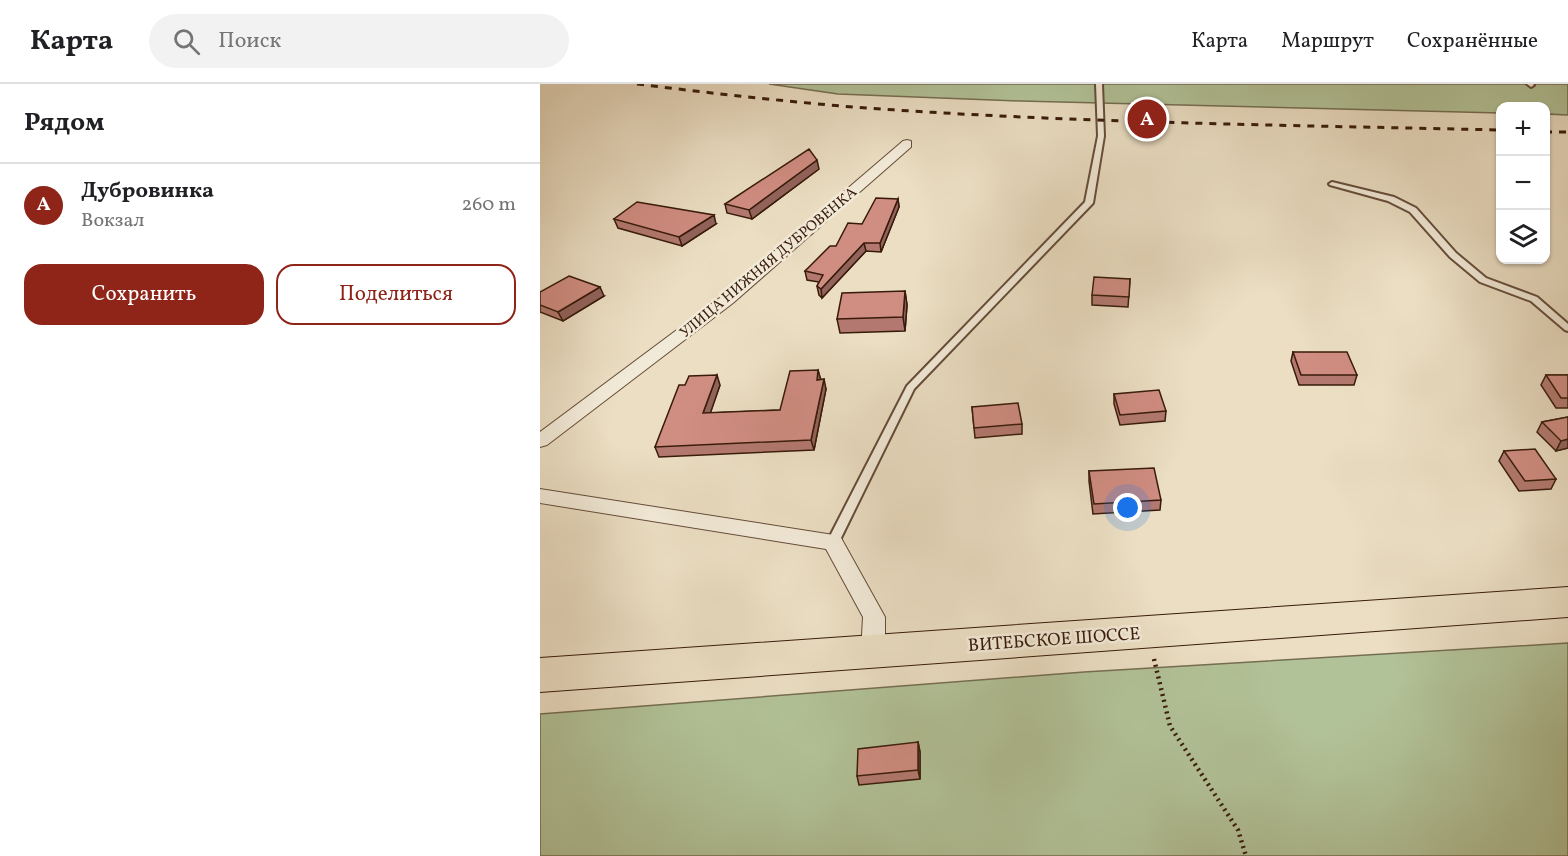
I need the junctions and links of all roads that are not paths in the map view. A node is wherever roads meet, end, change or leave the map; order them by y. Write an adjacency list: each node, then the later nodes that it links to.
1 (1099, 84): 7 (lane)
2 (907, 144): 5 (street, УЛИЦА НИЖНЯЯ ДУБРОВЕНКА)
3 (1332, 184): 4 (lane)
4 (1568, 328)
5 (540, 441)
6 (540, 496): 7 (street)
7 (833, 542): 9 (street)
8 (1568, 602): 9 (main road, ВИТЕБСКОЕ ШОССЕ)
9 (873, 652): 10 (main road, ВИТЕБСКОЕ ШОССЕ)
10 (540, 675)

